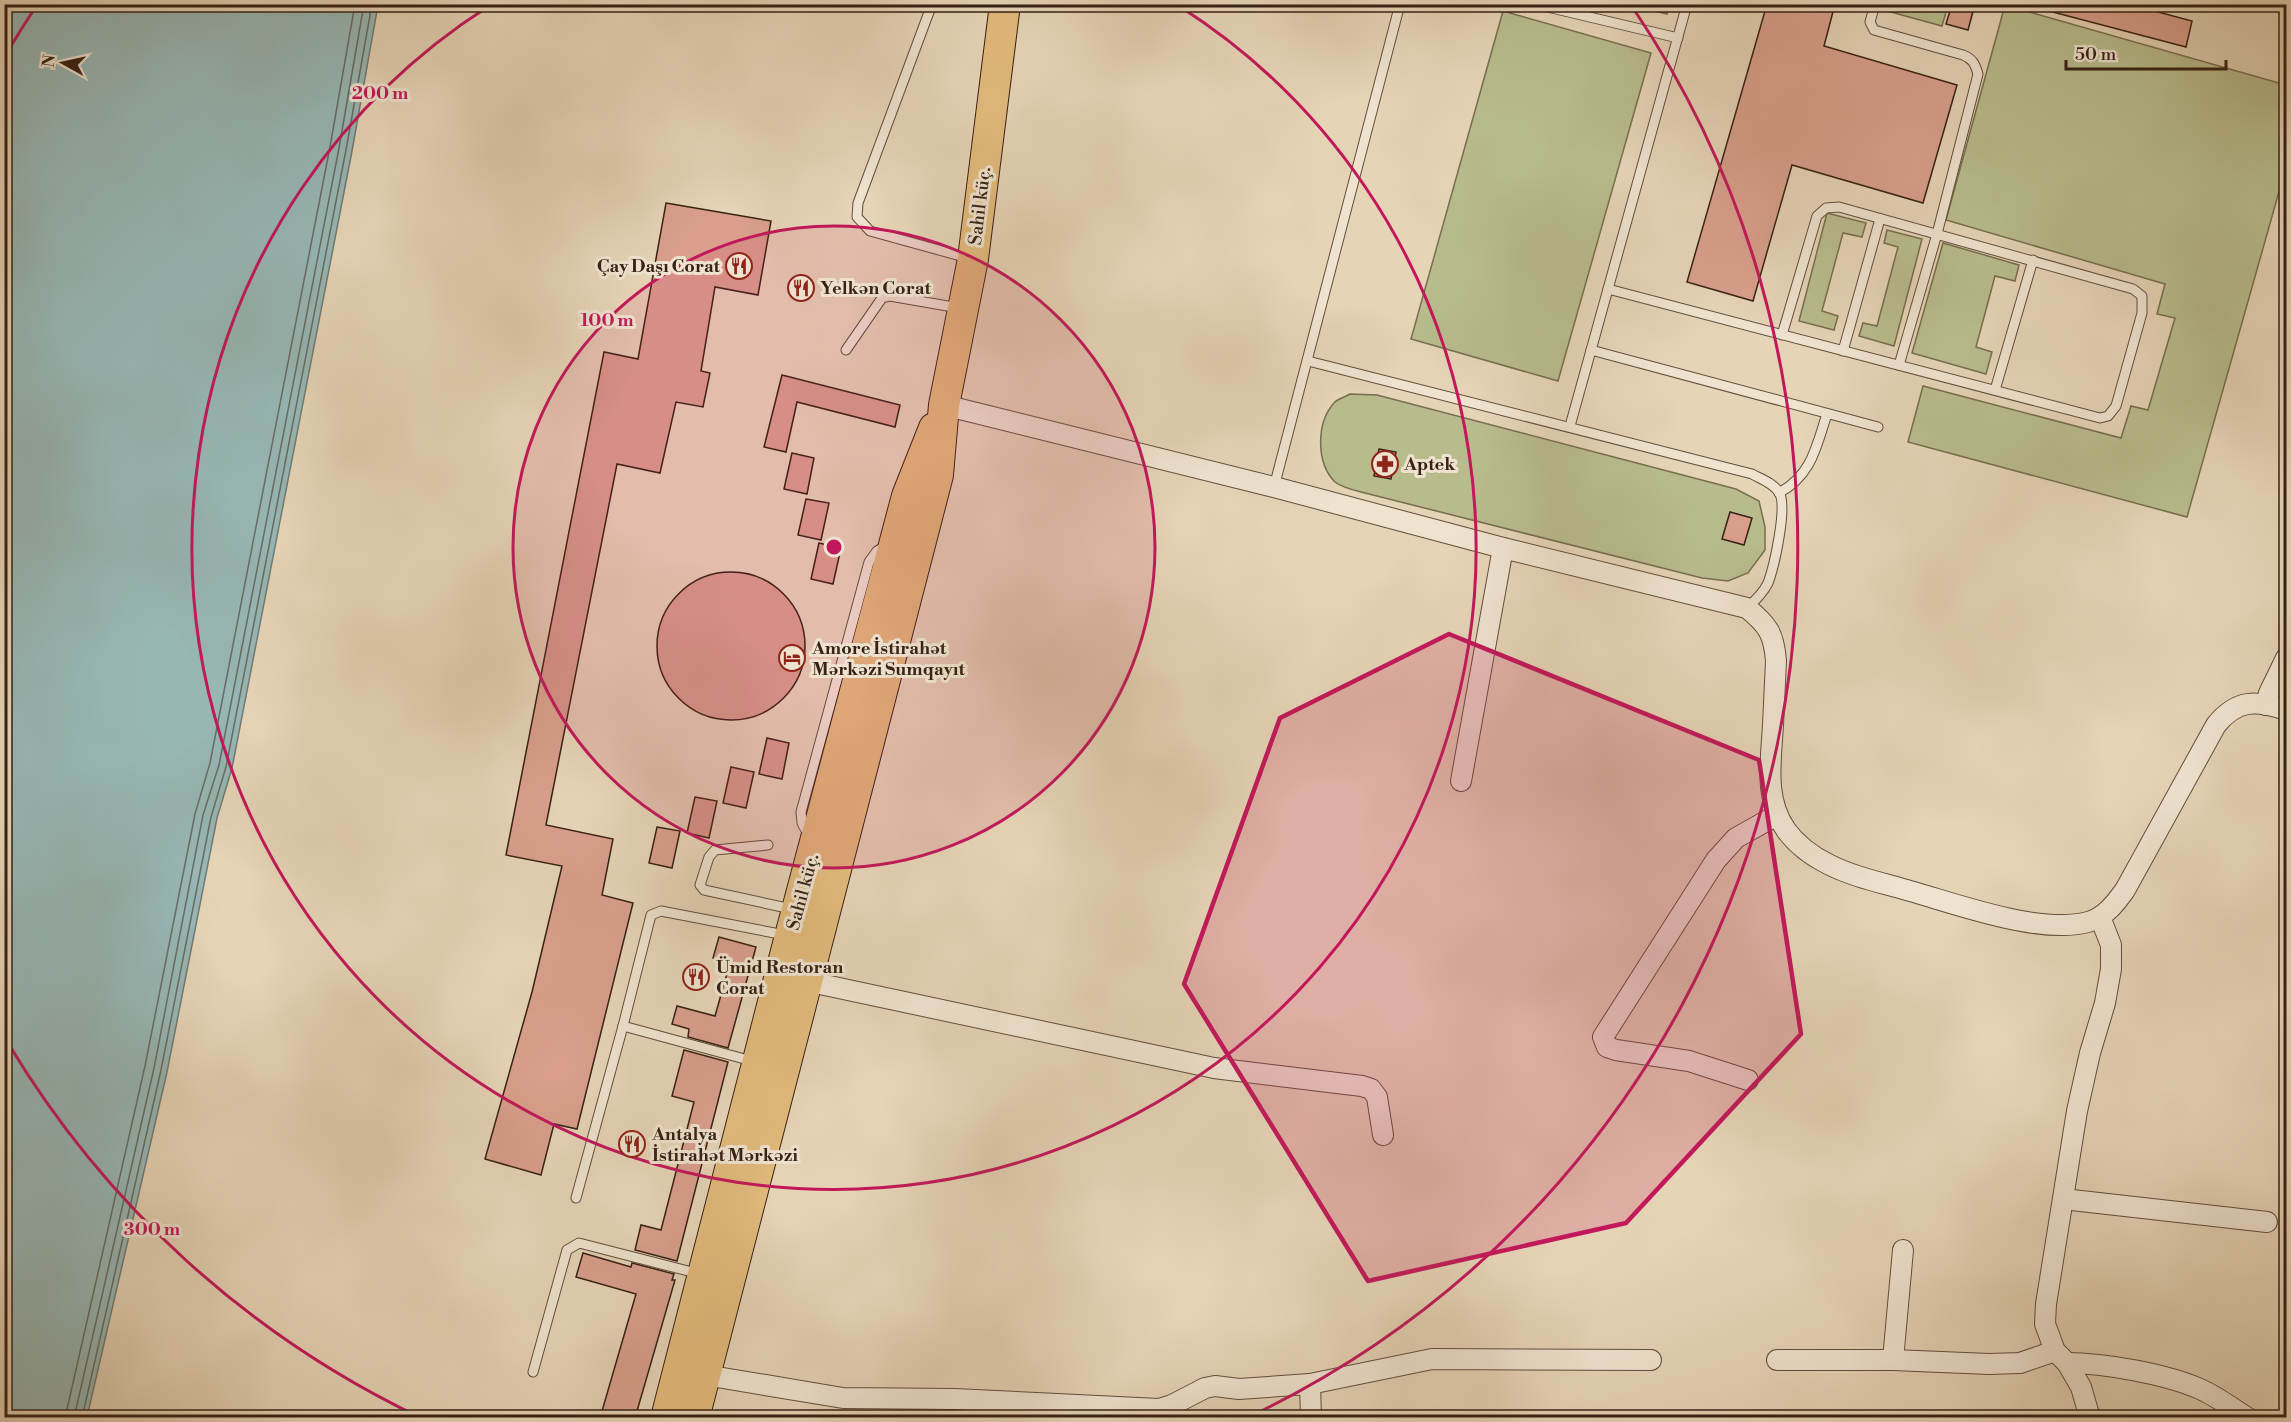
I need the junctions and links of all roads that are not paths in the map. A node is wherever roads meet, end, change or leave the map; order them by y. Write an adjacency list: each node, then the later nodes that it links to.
1 (932, 4): 10 (lane)
2 (1005, 4): 10 (main road, Sahil küç.)
3 (1400, 4): 18 (lane)
4 (1535, 4): 7 (lane)
5 (1687, 4): 7 (lane)
6 (1875, 4): 9 (lane)
7 (1678, 38): 12 (lane)
8 (1880, 219): 9 (lane); 14 (lane); 17 (lane)
9 (1936, 234): 11 (lane); 19 (lane)
10 (974, 259): 13 (main road, Sahil küç.)
11 (2033, 260): 20 (lane); 20 (lane)
12 (1608, 289): 14 (lane); 16 (lane)
13 (965, 309): 15 (lane); 21 (main road, Sahil küç.)
14 (1782, 334): 17 (lane)
15 (846, 350)
16 (1591, 350): 22 (lane); 23 (lane)
17 (1844, 351): 19 (lane)
18 (1308, 361): 23 (lane); 25 (lane)
19 (1899, 365): 20 (lane)
20 (1995, 390)
21 (944, 405): 25 (street); 36 (main road, Sahil küç.); 37 (main road, Sahil küç.)
22 (1827, 414): 24 (lane); 26 (lane)
23 (1570, 426): 26 (lane)
24 (1878, 427)
25 (1274, 487): 27 (street)
26 (1779, 493): 28 (lane)
27 (1503, 548): 28 (street); 32 (street)
28 (1747, 608): 33 (street)
29 (2286, 658): 30 (street)
30 (2266, 705): 31 (street); 35 (street)
31 (2286, 710)
32 (1461, 781)
33 (1777, 815): 35 (street); 40 (street)
34 (768, 845): 36 (lane)
35 (2100, 917): 43 (street)
36 (794, 923): 38 (lane); 39 (main road, Sahil küç.)
37 (806, 981): 41 (street); 52 (main road, Sahil küç.)
38 (623, 1026): 39 (lane); 42 (lane)
39 (758, 1062): 46 (main road, Sahil küç.)
40 (1748, 1080)
41 (1383, 1135)
42 (576, 1198)
43 (2063, 1199): 44 (street); 47 (street)
44 (2267, 1222)
45 (1903, 1250): 50 (street)
46 (703, 1274): 51 (lane); 54 (main road, Sahil küç.)
47 (2061, 1357): 50 (street); 57 (street); 58 (street)
48 (1652, 1360): 53 (street)
49 (1777, 1360): 50 (street)
50 (1893, 1360)
51 (533, 1372)
52 (705, 1375): 53 (street); 55 (main road, Sahil küç.)
53 (1310, 1384): 56 (street)
54 (666, 1418)
55 (694, 1418)
56 (1311, 1418)
57 (2090, 1418)
58 (2248, 1418)

